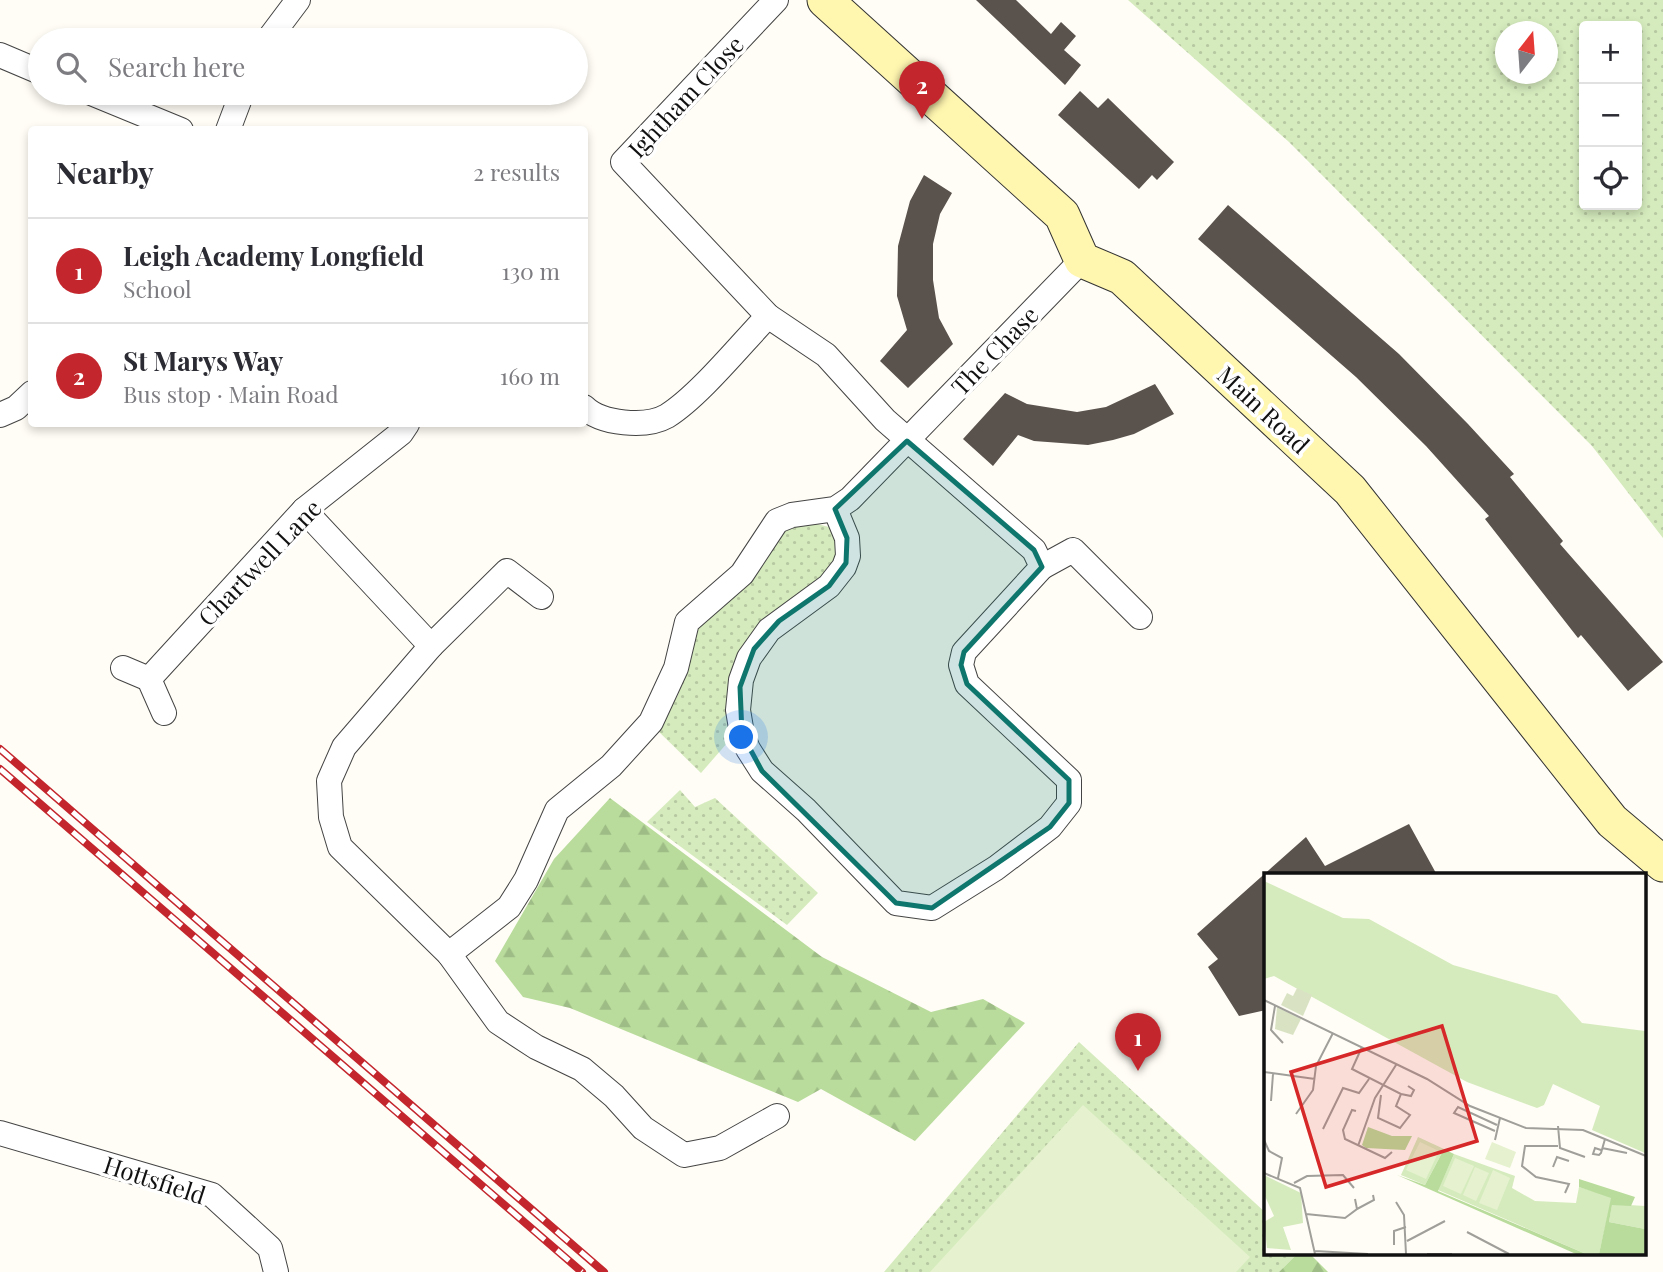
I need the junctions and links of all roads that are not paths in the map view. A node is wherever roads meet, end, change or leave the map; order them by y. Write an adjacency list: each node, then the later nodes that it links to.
1 (298, 0): 4 (street)
2 (776, 0): 12 (street, Ightham Close)
3 (825, 0): 11 (main road)
4 (277, 28)
5 (0, 55): 6 (street)
6 (28, 67)
7 (120, 105): 9 (street)
8 (237, 105): 10 (street)
9 (171, 126)
10 (230, 126)
11 (1082, 260): 17 (street, The Chase); 27 (main road, Main Road)
12 (768, 316): 14 (street); 17 (street)
13 (28, 397): 15 (street)
14 (588, 411)
15 (0, 415)
16 (405, 427): 19 (street, Chartwell Lane)
17 (907, 441): 18 (street, The Chase); 20 (street)
18 (835, 509): 20 (street); 28 (street)
19 (304, 510): 23 (street); 25 (street, Chartwell Lane)
20 (1042, 567): 22 (street)
21 (541, 597): 23 (street)
22 (1140, 617)
23 (431, 646): 28 (street)
24 (123, 668): 25 (street)
25 (149, 679): 26 (street)
26 (164, 713)
27 (1663, 864)
28 (449, 954): 29 (street)
29 (778, 1116)
30 (0, 1133): 31 (street, Hottsfield)
31 (276, 1272)

